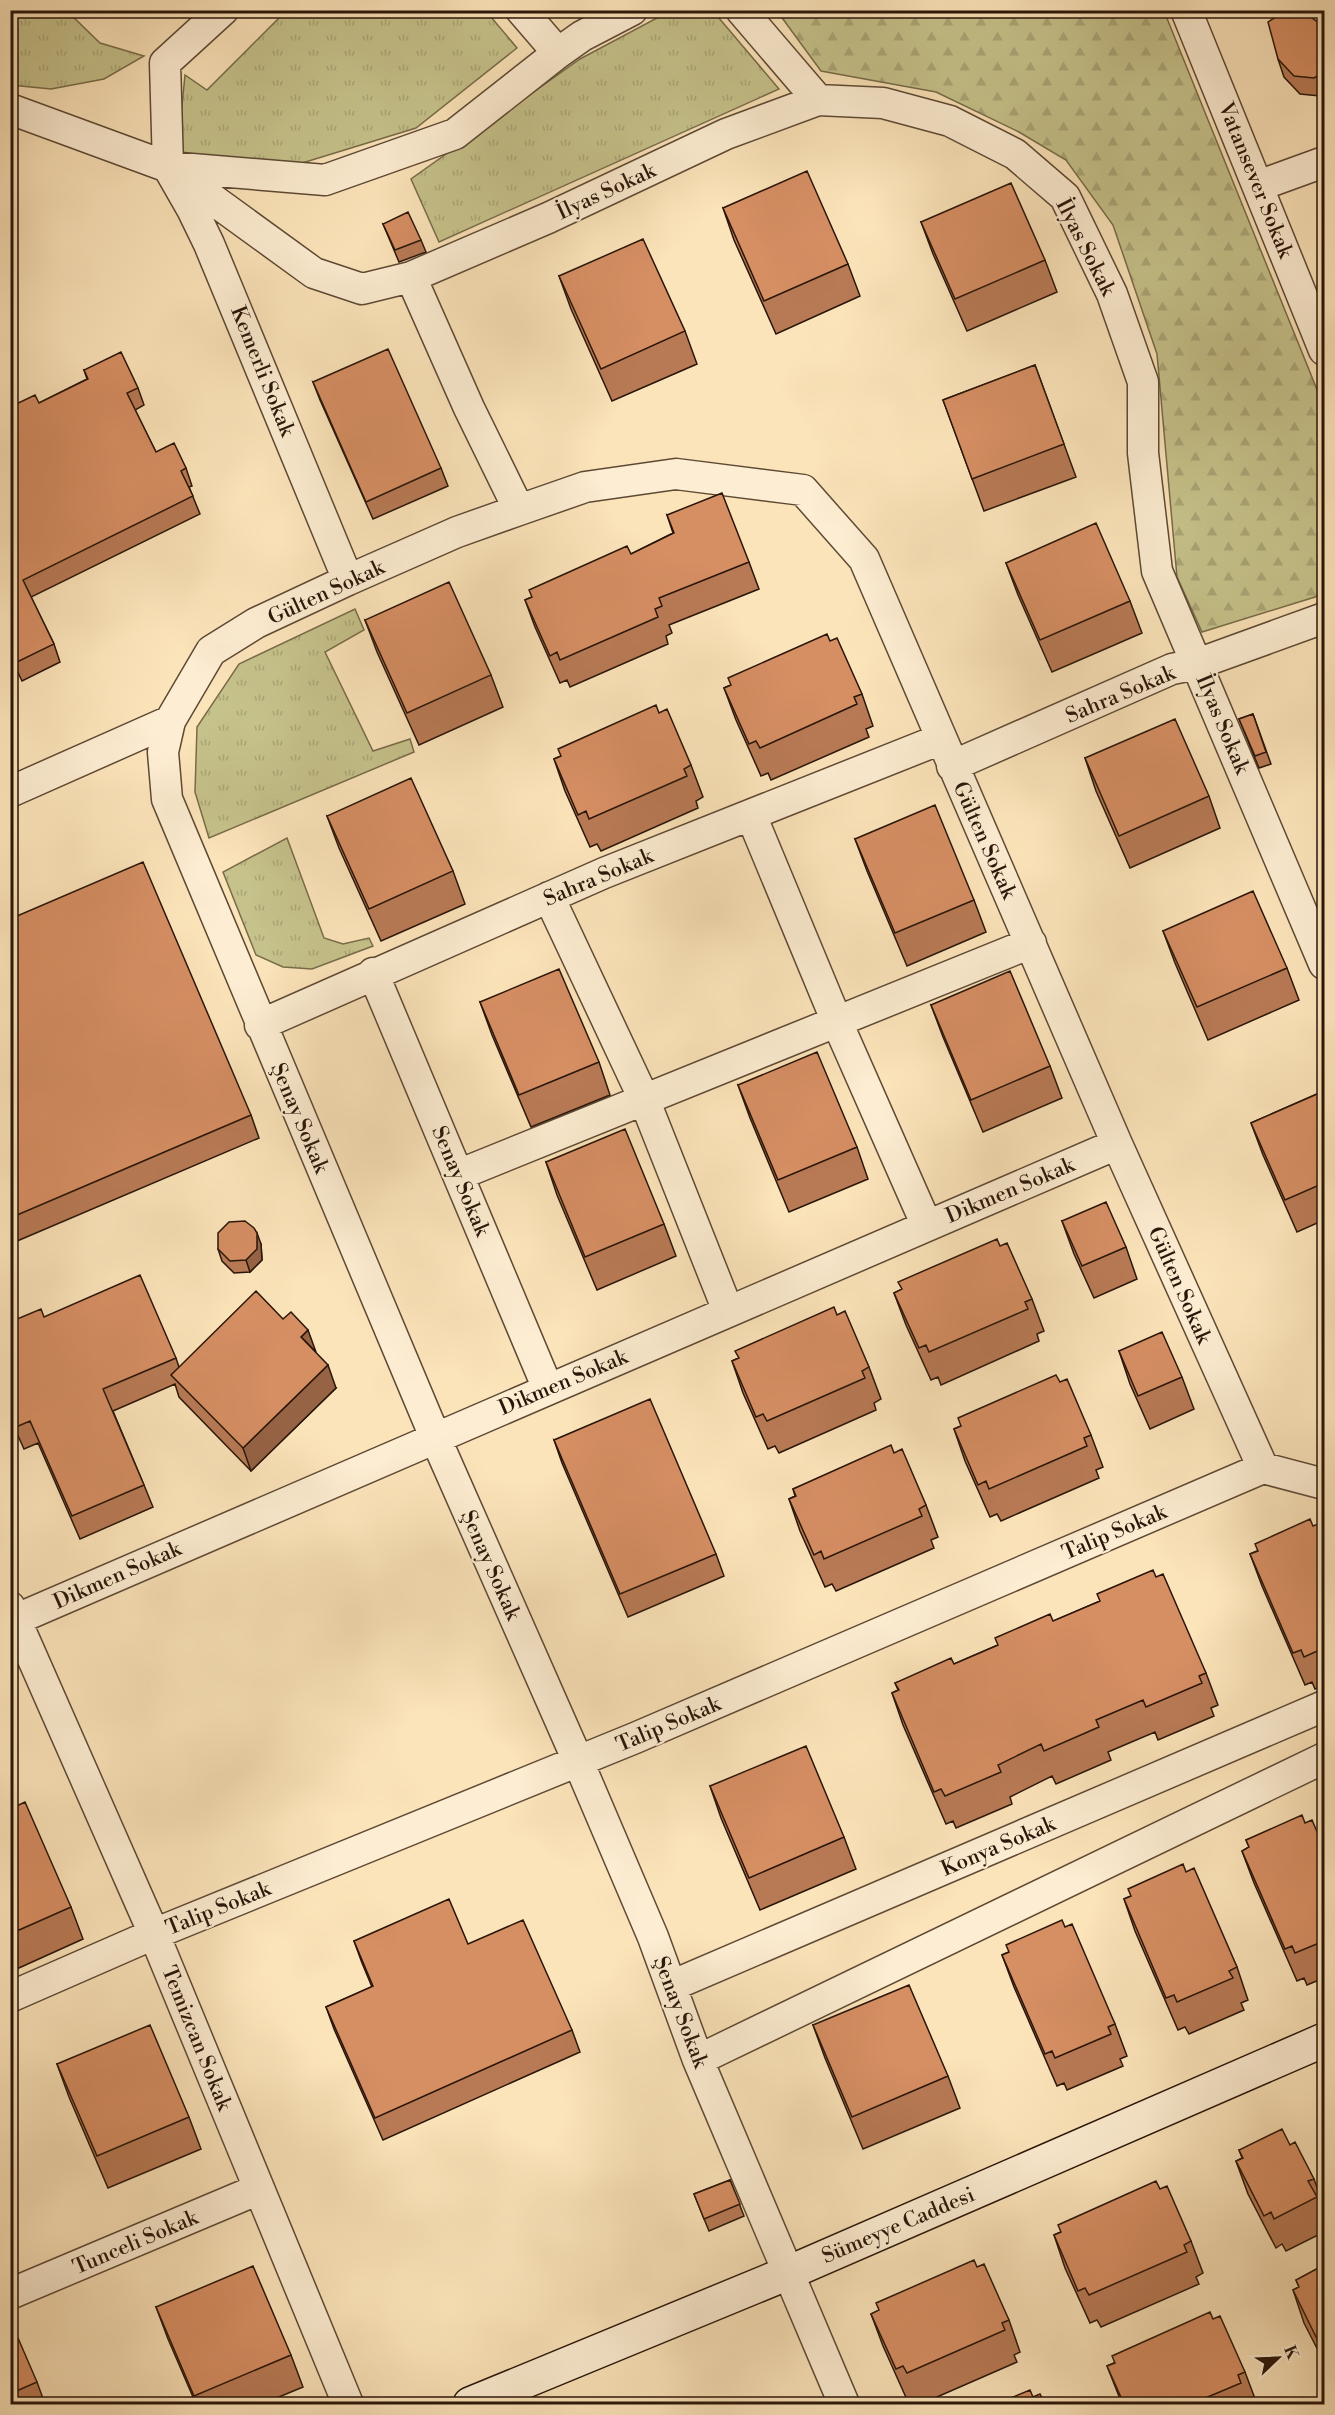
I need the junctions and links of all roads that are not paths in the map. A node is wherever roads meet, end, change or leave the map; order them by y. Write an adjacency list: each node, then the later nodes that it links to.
1 (223, 10): 10 (street)
2 (521, 10): 6 (street)
3 (632, 10): 6 (street)
4 (741, 10): 7 (street)
5 (1186, 10): 11 (street, Vatansever Sokak)
6 (558, 53): 10 (street)
7 (818, 100): 12 (street, İlyas Sokak); 17 (street, İlyas Sokak)
8 (10, 109): 10 (street)
9 (1324, 162): 11 (street)
10 (168, 167): 12 (street, İlyas Sokak); 15 (street, Kemerli Sokak)
11 (1258, 186): 13 (street, Vatansever Sokak)
12 (411, 277): 14 (street)
13 (1324, 350)
14 (519, 510): 15 (street, Gülten Sokak); 19 (street, Gülten Sokak)
15 (348, 580): 18 (street, Gülten Sokak)
16 (1324, 618): 17 (street, Sahra Sokak)
17 (1197, 664): 19 (street, Sahra Sokak); 24 (street, İlyas Sokak)
18 (170, 721): 20 (street); 27 (street, Şenay Sokak)
19 (946, 752): 21 (street, Sahra Sokak); 23 (street, Gülten Sokak)
20 (10, 792)
21 (751, 815): 22 (street, Sahra Sokak); 26 (street)
22 (549, 897): 25 (street, Sahra Sokak); 28 (street)
23 (1031, 943): 26 (street); 29 (street, Gülten Sokak)
24 (1324, 964)
25 (374, 973): 27 (street, Sahra Sokak); 30 (street, Senay Sokak)
26 (837, 1022): 28 (street); 31 (street)
27 (260, 1025): 34 (street, Şenay Sokak)
28 (644, 1099): 30 (street); 32 (street)
29 (1117, 1144): 31 (street, Dikmen Sokak); 35 (street, Gülten Sokak)
30 (458, 1175): 33 (street, Senay Sokak)
31 (927, 1226): 32 (street, Dikmen Sokak)
32 (728, 1311): 33 (street, Dikmen Sokak)
33 (549, 1389): 34 (street, Dikmen Sokak)
34 (435, 1437): 37 (street, Dikmen Sokak); 40 (street, Şenay Sokak)
35 (1263, 1468): 36 (street); 40 (street, Talip Sokak)
36 (1324, 1484)
37 (12, 1616): 41 (street, Temizcan Sokak)
38 (1324, 1706): 42 (street, Konya Sokak)
39 (1324, 1758): 45 (street)
40 (578, 1761): 41 (street, Talip Sokak); 42 (street, Şenay Sokak)
41 (154, 1934): 43 (street, Talip Sokak); 46 (street, Temizcan Sokak)
42 (671, 1986): 45 (street, Şenay Sokak)
43 (10, 1997)
44 (1324, 2040): 47 (street, Sümeyye Caddesi)
45 (698, 2060): 47 (street, Şenay Sokak)
46 (259, 2189): 48 (street, Tunceli Sokak); 49 (street, Temizcan Sokak)
47 (788, 2273): 50 (street, Sümeyye Caddesi); 51 (street, Şenay Sokak)
48 (10, 2294)
49 (348, 2404)
50 (470, 2404)
51 (844, 2404)

